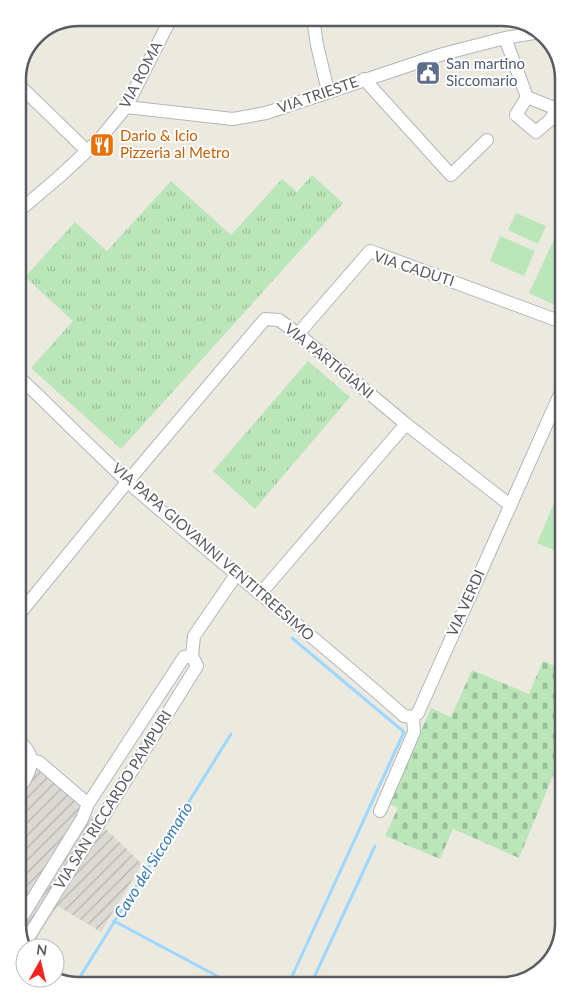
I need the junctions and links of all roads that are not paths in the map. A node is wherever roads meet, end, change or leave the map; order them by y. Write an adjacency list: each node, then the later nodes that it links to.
1 (167, 26): 9 (street, VIA ROMA)
2 (314, 26): 6 (street)
3 (529, 34): 4 (street, VIA TRIESTE)
4 (504, 38): 5 (street, VIA TRIESTE); 8 (street)
5 (364, 79): 6 (street, VIA TRIESTE); 10 (street)
6 (328, 91): 9 (street, VIA TRIESTE)
7 (26, 92): 11 (street)
8 (527, 97)
9 (126, 107): 11 (street, VIA ROMA)
10 (487, 140)
11 (87, 151): 12 (street, VIA ROMA)
12 (26, 205)
13 (555, 320): 14 (street, VIA CADUTI)
14 (298, 334): 17 (street, VIA PARTIGIANI); 18 (street, VIA PARTIGIANI)
15 (26, 384): 18 (street, VIA PAPA GIOVANNI VENTITREESIMO)
16 (555, 405): 19 (street, VIA VERDI)
17 (406, 424): 19 (street, VIA PARTIGIANI); 21 (street)
18 (128, 481): 20 (street, VIA PAPA GIOVANNI VENTITREESIMO); 22 (street)
19 (510, 505): 24 (street, VIA VERDI)
20 (236, 575): 21 (street, VIA PAPA GIOVANNI VENTITREESIMO); 23 (street, VIA SAN RICCARDO PAMPURI)
21 (260, 594): 24 (street, VIA PAPA GIOVANNI VENTITREESIMO)
22 (26, 606)
23 (192, 656): 28 (street, VIA SAN RICCARDO PAMPURI); 29 (street, VIA SAN RICCARDO PAMPURI)
24 (413, 717): 30 (street, VIA VERDI)
25 (26, 747): 26 (street)
26 (32, 760): 27 (street); 28 (street, VIA SAN RICCARDO PAMPURI)
27 (26, 777)
28 (91, 800): 29 (street); 31 (street, VIA SAN RICCARDO PAMPURI)
29 (111, 806): 32 (street, VIA SAN RICCARDO PAMPURI)
30 (380, 811)
31 (82, 819): 32 (street); 33 (street, VIA SAN RICCARDO PAMPURI)
32 (96, 828): 34 (street, VIA SAN RICCARDO PAMPURI)
33 (26, 912)
34 (28, 938)

